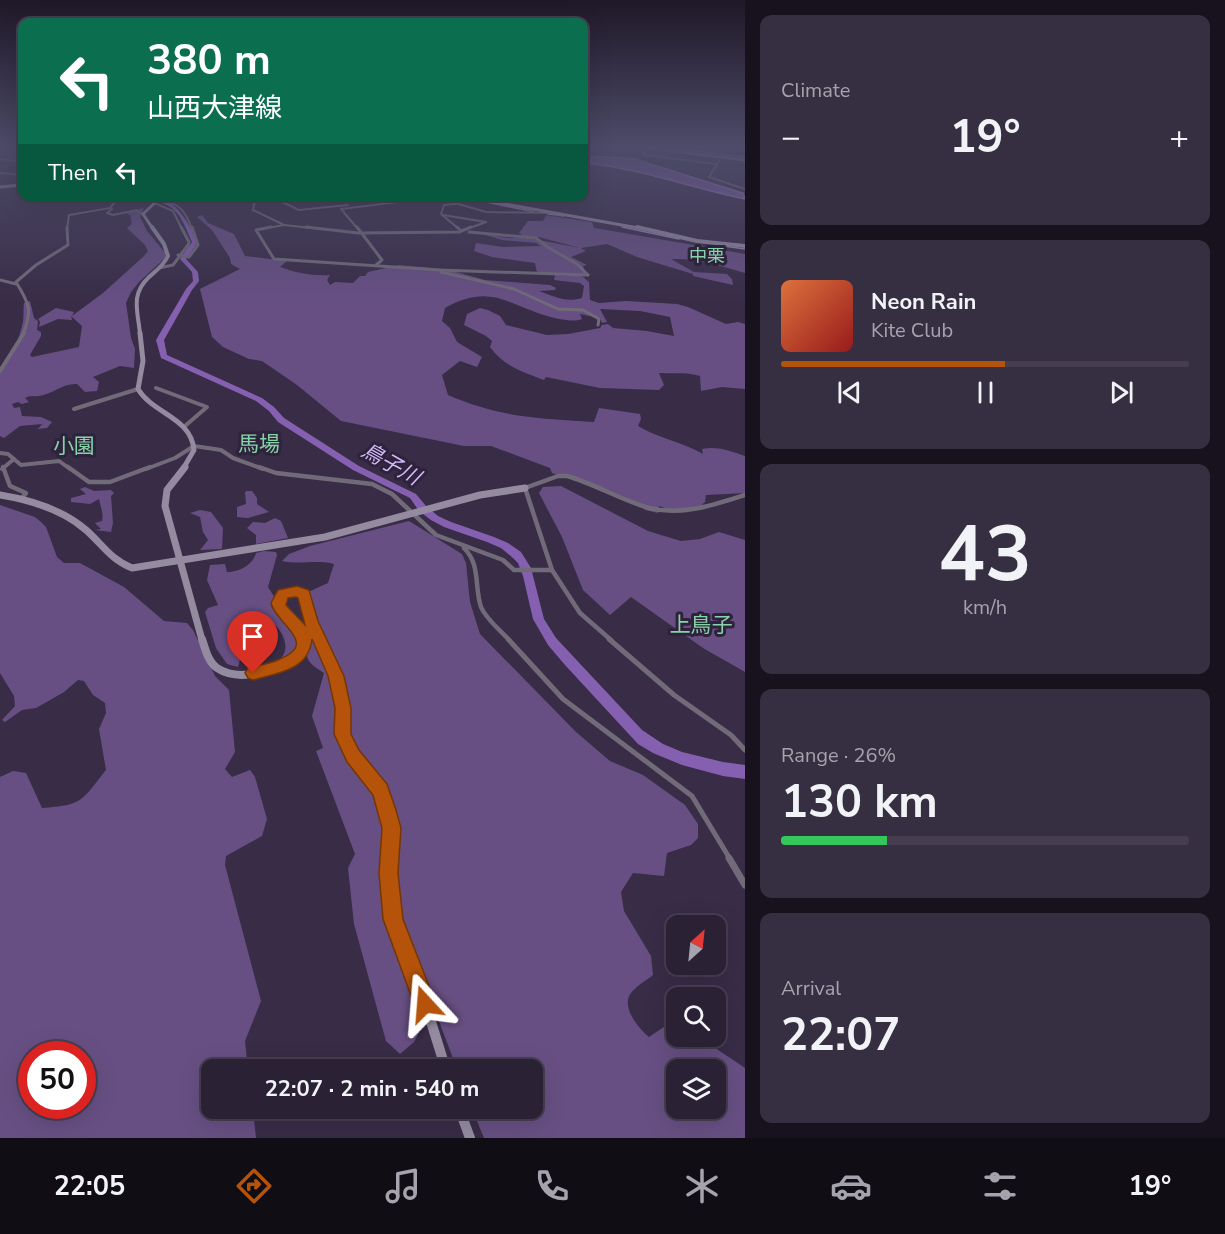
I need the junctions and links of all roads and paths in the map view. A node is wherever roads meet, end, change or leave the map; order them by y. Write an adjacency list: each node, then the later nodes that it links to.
1 (150, 201): 7 (street)
2 (257, 201): 14 (street)
3 (282, 201): 10 (street)
4 (404, 201): 10 (street)
5 (452, 201): 9 (street)
6 (486, 201): 11 (main road)
7 (154, 202): 13 (main road); 18 (street); 18 (street)
8 (114, 203): 13 (street); 23 (street)
9 (455, 204): 11 (street); 12 (street)
10 (369, 205): 16 (street)
11 (547, 213): 17 (main road)
12 (443, 215): 15 (street); 15 (street)
13 (144, 216): 20 (main road)
14 (284, 225): 16 (street); 19 (street)
15 (463, 231): 16 (street); 21 (street)
16 (360, 233): 19 (street)
17 (745, 246)
18 (179, 255): 20 (street)
19 (376, 265): 21 (street)
20 (159, 268): 27 (main road)
21 (439, 270): 24 (street)
22 (0, 280): 23 (street)
23 (16, 284): 25 (street)
24 (598, 325)
25 (0, 371)
26 (156, 388): 29 (street)
27 (138, 389): 28 (street); 29 (main road)
28 (74, 409)
29 (185, 426): 30 (main road)
30 (194, 446): 32 (street); 37 (street); 39 (main road)
31 (0, 453): 32 (street)
32 (14, 459): 36 (street)
33 (525, 488): 35 (street); 37 (main road); 40 (street)
34 (0, 495): 36 (main road)
35 (745, 495)
36 (22, 498): 39 (main road)
37 (415, 513): 38 (street); 39 (main road)
38 (459, 545): 40 (street); 42 (street)
39 (181, 561): 43 (main road)
40 (552, 570): 41 (street)
41 (745, 750)
42 (745, 885)
43 (442, 1059)
44 (463, 1119): 45 (main road)
45 (470, 1138)

